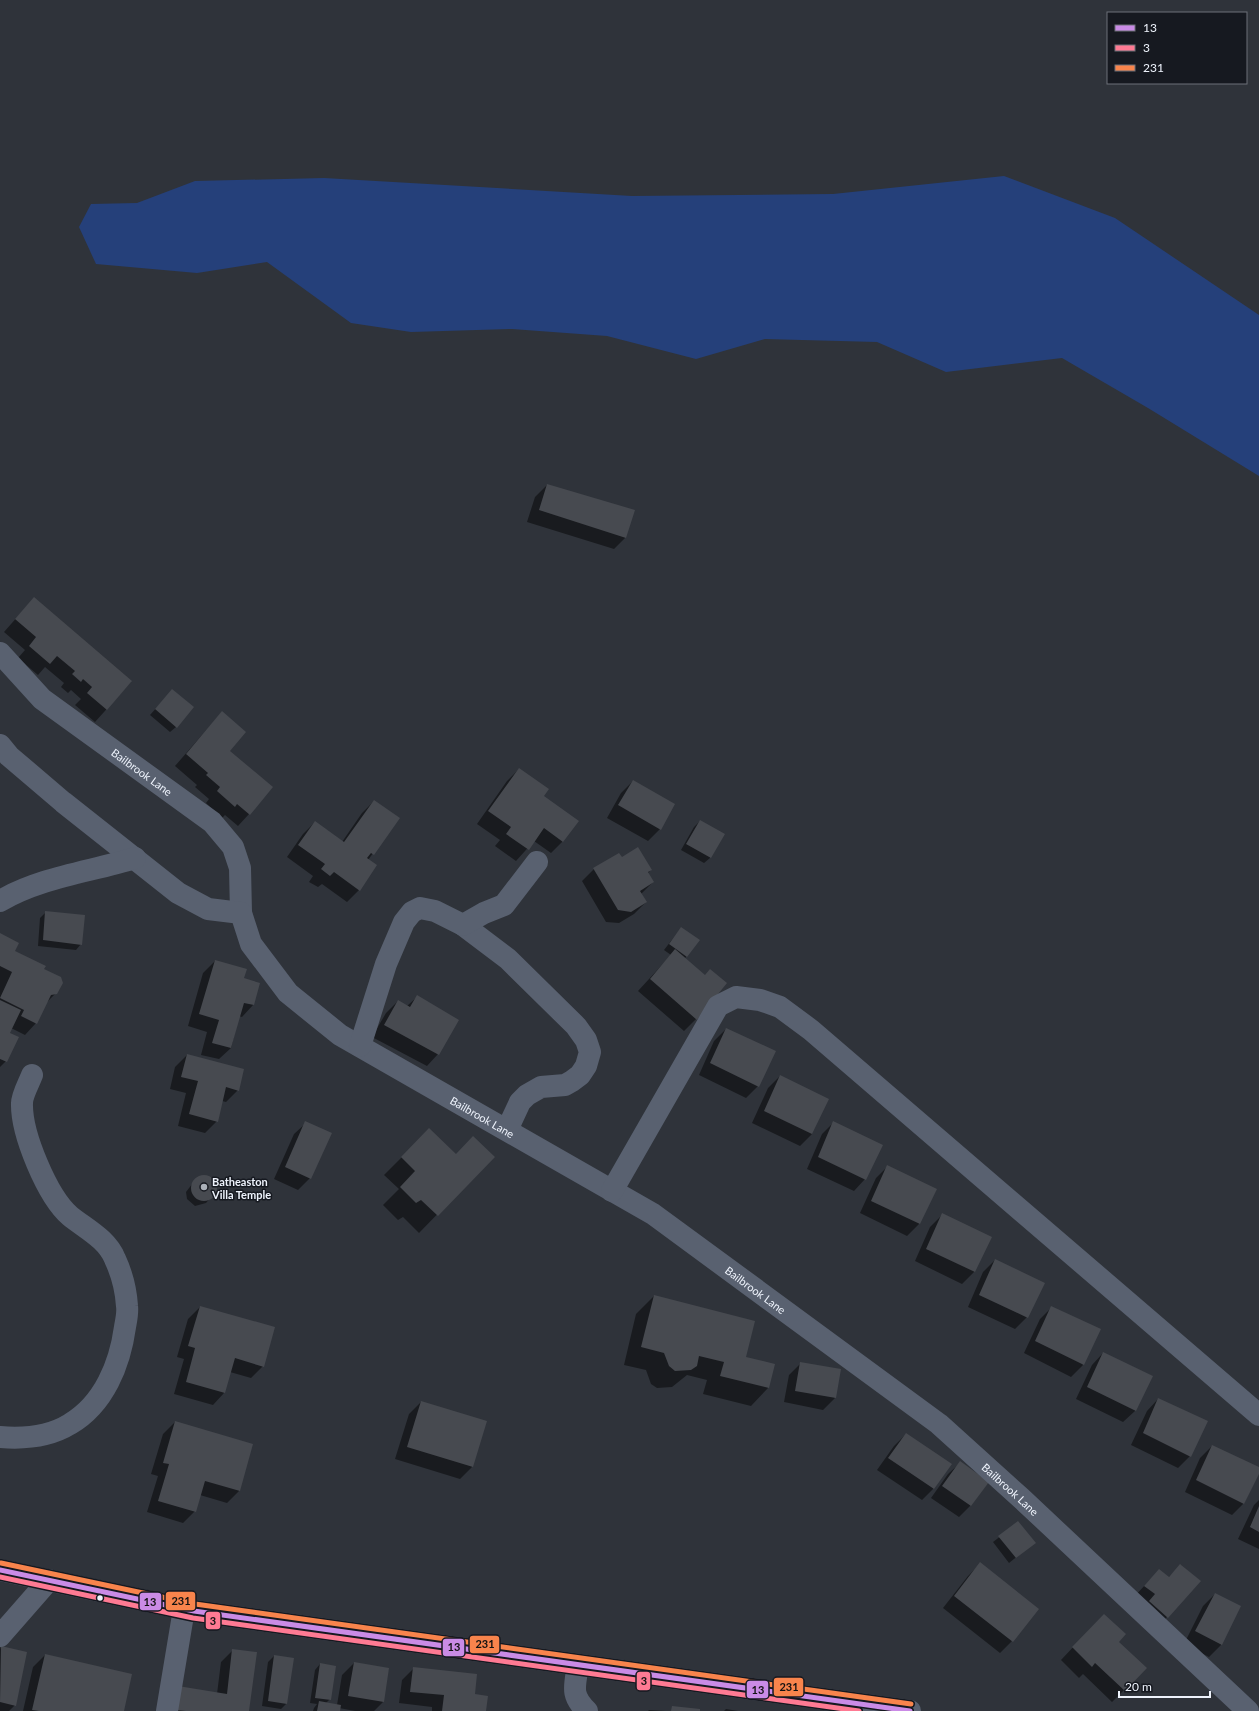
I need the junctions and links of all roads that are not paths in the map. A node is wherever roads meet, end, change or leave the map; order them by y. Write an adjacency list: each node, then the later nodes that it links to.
1 (0, 653): 6 (street, Bailbrook Lane)
2 (0, 745): 3 (street)
3 (135, 858): 5 (street); 6 (street)
4 (538, 862): 7 (street)
5 (0, 901)
6 (241, 913): 8 (street, Bailbrook Lane)
7 (463, 925): 8 (street); 10 (street)
8 (360, 1046): 10 (street, Bailbrook Lane)
9 (32, 1075): 13 (street)
10 (507, 1130): 11 (street, Bailbrook Lane)
11 (612, 1191): 12 (street); 22 (street, Bailbrook Lane)
12 (1259, 1415)
13 (0, 1437)
14 (0, 1570): 15 (street)
15 (49, 1580): 16 (street); 17 (street)
16 (184, 1609): 18 (street); 19 (street)
17 (0, 1636)
18 (578, 1665): 20 (street); 21 (street)
19 (167, 1711)
20 (587, 1711)
21 (910, 1711)
22 (1248, 1711)

